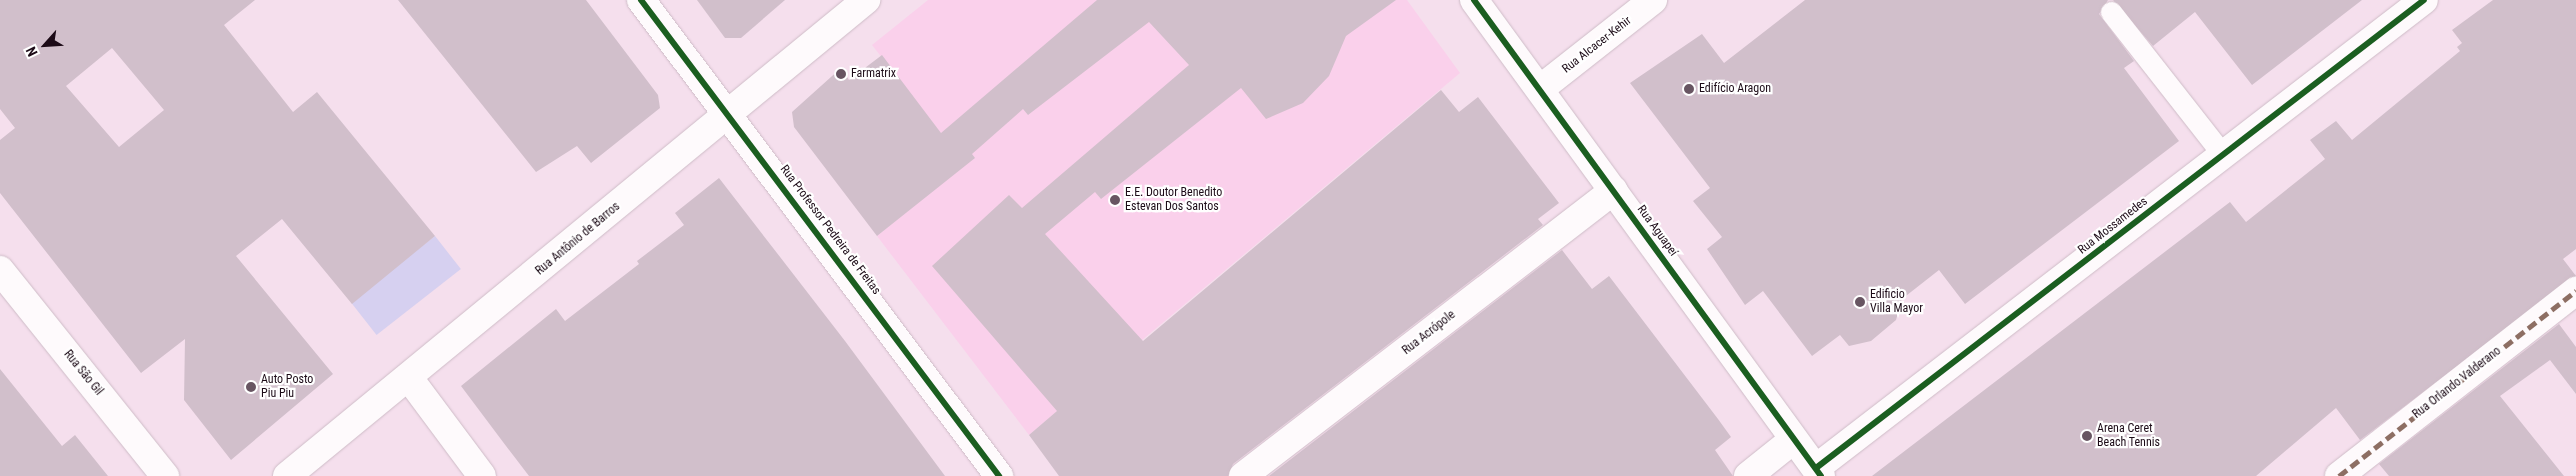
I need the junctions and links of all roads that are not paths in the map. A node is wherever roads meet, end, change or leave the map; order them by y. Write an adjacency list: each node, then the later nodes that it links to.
1 (641, 0): 8 (street, Rua Professor Pedreira de Freitas)
2 (866, 0): 8 (street, Rua Antônio de Barros)
3 (1474, 0): 7 (street, Rua Aguapeí)
4 (1653, 0): 7 (street, Rua Alcacer-Kehir)
5 (2424, 0): 9 (street, Rua Mossamedes)
6 (2111, 12): 9 (lane)
7 (1540, 89): 10 (street, Rua Aguapeí)
8 (728, 114): 13 (street, Rua Antônio de Barros); 19 (street, Rua Professor Pedreira de Freitas)
9 (2223, 155): 15 (street, Rua Mossamedes)
10 (1614, 190): 14 (street, Rua Aguapeí); 20 (street, Rua Acrópole)
11 (0, 270): 16 (street, Rua São Gil)
12 (2576, 291): 22 (street, Rua Orlando Valderano)
13 (409, 378): 17 (street, Rua Antônio de Barros); 18 (street)
14 (1793, 440): 15 (street, Rua Aguapeí); 21 (street)
15 (1818, 472)
16 (165, 476)
17 (287, 476)
18 (482, 476)
19 (998, 476)
20 (1243, 476)
21 (1748, 476)
22 (2338, 476)

